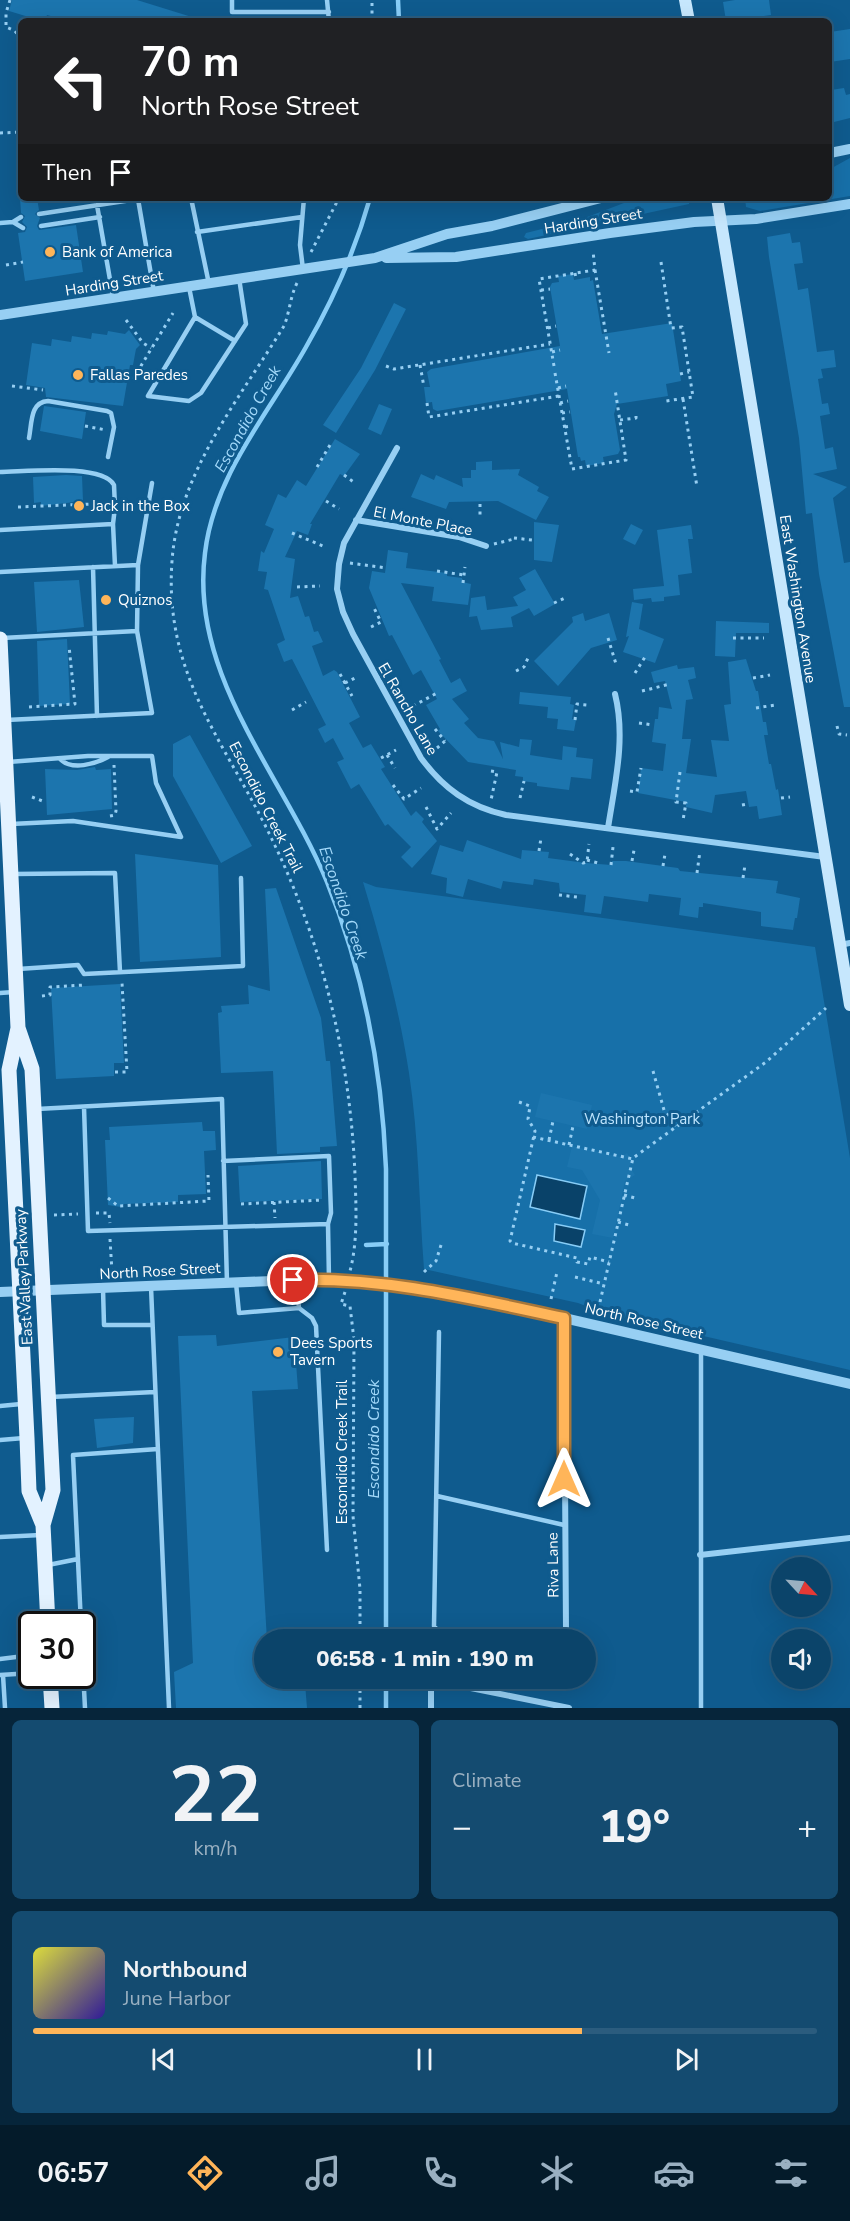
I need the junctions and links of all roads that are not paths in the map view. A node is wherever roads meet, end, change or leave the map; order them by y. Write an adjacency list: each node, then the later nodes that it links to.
1 (232, 0): 4 (lane)
2 (327, 0): 4 (lane)
3 (685, 0): 6 (main road)
4 (328, 12): 5 (lane)
5 (329, 18)
6 (688, 18)
7 (850, 149): 8 (street)
8 (832, 153)
9 (117, 201): 16 (lane)
10 (138, 201): 32 (lane)
11 (192, 201): 26 (lane)
12 (304, 201): 20 (lane)
13 (589, 201): 27 (street, Harding Street)
14 (718, 201): 21 (main road, East Washington Avenue)
15 (850, 204): 21 (street, Harding Street)
16 (98, 205): 17 (lane); 19 (lane)
17 (39, 214)
18 (21, 217): 22 (lane)
19 (100, 217): 24 (lane); 33 (lane)
20 (302, 217): 26 (lane); 28 (lane)
21 (721, 221): 27 (street, Harding Street); 62 (main road, East Washington Avenue)
22 (13, 222): 23 (lane); 25 (lane)
23 (0, 223)
24 (41, 226)
25 (23, 228)
26 (197, 232): 30 (lane)
27 (375, 258): 28 (street, Harding Street)
28 (307, 269): 29 (street, Harding Street)
29 (239, 279): 30 (street, Harding Street); 36 (lane)
30 (209, 284): 31 (street, Harding Street)
31 (189, 286): 32 (street, Harding Street); 35 (lane)
32 (154, 292): 33 (street, Harding Street)
33 (114, 298): 34 (street, Harding Street)
34 (0, 315)
35 (195, 317): 36 (lane); 36 (lane)
36 (234, 341)
37 (29, 438): 39 (lane)
38 (397, 448): 42 (street, El Rancho Lane)
39 (108, 457)
40 (0, 472): 43 (lane)
41 (152, 483): 46 (lane)
42 (356, 520): 45 (street, El Monte Place); 60 (street, El Rancho Lane)
43 (113, 524): 44 (lane); 47 (lane)
44 (0, 530)
45 (486, 546)
46 (138, 565): 47 (lane); 50 (lane)
47 (115, 566): 48 (lane)
48 (93, 567): 49 (lane); 51 (lane)
49 (0, 572)
50 (137, 631): 51 (lane); 54 (lane)
51 (95, 633): 52 (lane); 54 (lane)
52 (0, 639): 55 (main road, East Valley Parkway)
53 (615, 694): 60 (street)
54 (97, 716): 55 (lane)
55 (4, 720): 58 (main road, East Valley Parkway)
56 (112, 756): 57 (lane); 57 (lane); 59 (lane)
57 (60, 759): 58 (lane)
58 (6, 762): 59 (main road, East Valley Parkway)
59 (9, 824): 61 (main road, East Valley Parkway)
60 (608, 828): 62 (street, El Rancho Lane)
61 (5, 856): 63 (main road, East Valley Parkway)
62 (825, 857): 65 (main road, East Washington Avenue)
63 (11, 874): 66 (main road, East Valley Parkway); 67 (lane)
64 (242, 878): 67 (lane)
65 (845, 944): 70 (main road, East Washington Avenue)
66 (15, 969): 67 (lane); 68 (main road, East Valley Parkway)
67 (120, 972)
68 (16, 992): 69 (lane); 71 (main road, East Valley Parkway)
69 (0, 993)
70 (850, 1005)
71 (18, 1028): 72 (main road, East Valley Parkway); 74 (main road, East Valley Parkway)
72 (5, 1086): 85 (main road, East Valley Parkway)
73 (84, 1107): 74 (lane); 75 (lane); 77 (lane)
74 (34, 1109): 83 (main road, East Valley Parkway)
75 (223, 1161): 76 (lane); 77 (lane)
76 (328, 1224): 77 (lane); 79 (lane)
77 (225, 1225): 80 (lane)
78 (296, 1280): 79 (street, North Rose Street); 80 (street, North Rose Street); 86 (lane)
79 (329, 1280): 87 (street, North Rose Street)
80 (231, 1283): 81 (street, North Rose Street); 86 (lane)
81 (151, 1287): 82 (street, North Rose Street); 88 (lane)
82 (103, 1289): 83 (street, North Rose Street); 88 (lane)
83 (43, 1291): 85 (street, North Rose Street); 93 (main road, East Valley Parkway)
84 (0, 1292): 85 (street, North Rose Street)
85 (20, 1292): 94 (main road, East Valley Parkway)
86 (299, 1308): 104 (lane)
87 (564, 1318): 90 (street, North Rose Street); 100 (street, Riva Lane)
88 (152, 1325): 92 (lane)
89 (439, 1332): 99 (lane)
90 (702, 1349): 91 (street, North Rose Street); 105 (lane)
91 (850, 1384)
92 (155, 1392): 93 (lane); 98 (lane)
93 (48, 1397): 101 (main road, East Valley Parkway)
94 (25, 1404): 95 (lane); 96 (main road, East Valley Parkway)
95 (0, 1406)
96 (27, 1438): 97 (lane); 101 (main road, East Valley Parkway)
97 (0, 1440)
98 (158, 1449): 106 (lane); 121 (lane)
99 (437, 1496): 100 (lane); 110 (lane)
100 (564, 1525): 111 (street, Riva Lane)
101 (43, 1530): 102 (lane); 107 (main road, East Valley Parkway)
102 (0, 1537)
103 (850, 1538): 105 (street)
104 (327, 1550)
105 (700, 1555): 124 (lane)
106 (78, 1559): 107 (lane); 109 (lane)
107 (45, 1565): 108 (main road, East Valley Parkway)
108 (47, 1611)
109 (80, 1611)
110 (436, 1629)
111 (566, 1629)
112 (18, 1657): 113 (lane)
113 (0, 1659)
114 (18, 1674): 115 (lane)
115 (2, 1675): 118 (lane)
116 (51, 1689): 119 (main road)
117 (84, 1689): 120 (lane)
118 (5, 1708)
119 (52, 1708)
120 (85, 1708)
121 (169, 1708)
122 (431, 1708): 123 (street)
123 (569, 1708)
124 (701, 1708)

